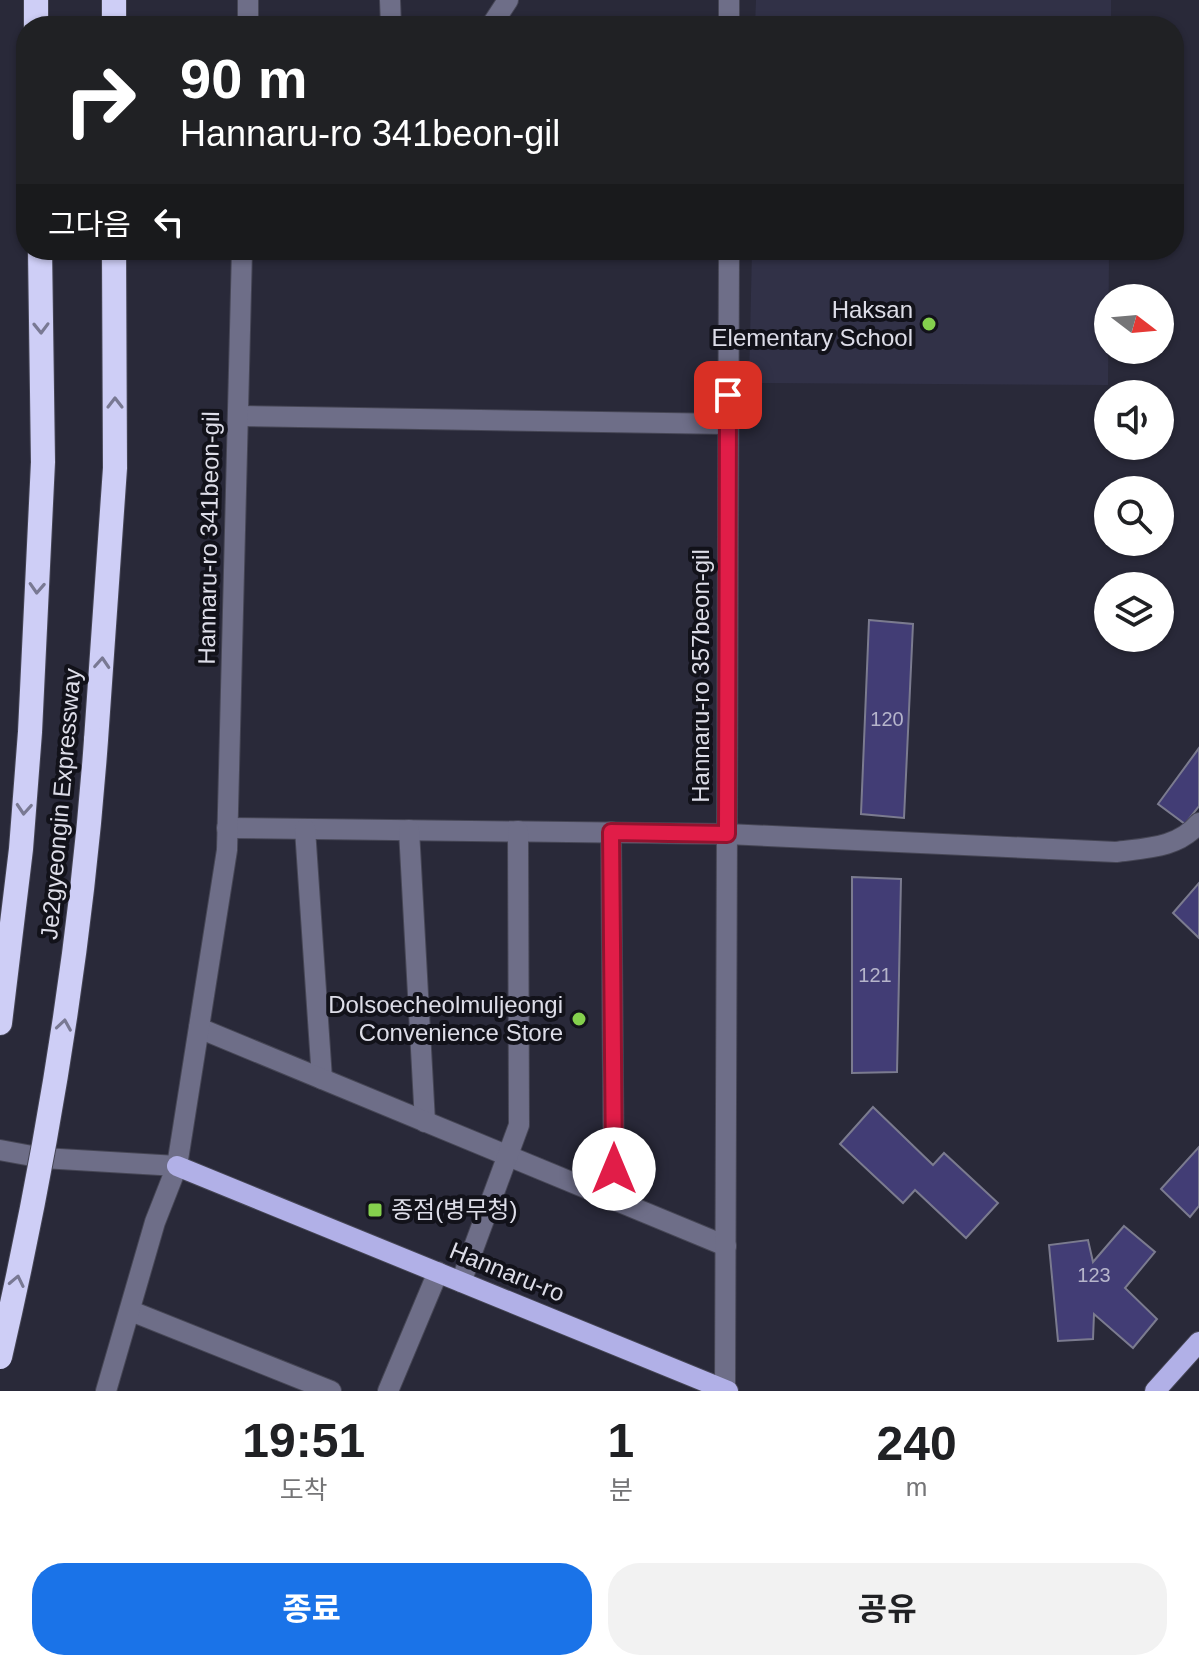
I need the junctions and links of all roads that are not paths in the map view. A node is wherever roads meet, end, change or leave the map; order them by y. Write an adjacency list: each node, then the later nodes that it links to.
1 (40, 260): 14 (highway, Je2gyeongin Expressway, one-way to 14)
2 (114, 260): 27 (highway, Je2gyeongin Expressway, one-way to 2, bridge)
3 (242, 260): 5 (street, Hannaru-ro 341beon-gil)
4 (729, 260): 6 (street, Hannaru-ro 357beon-gil)
5 (238, 416): 6 (street); 8 (street, Hannaru-ro 341beon-gil)
6 (728, 424): 13 (street, Hannaru-ro 357beon-gil)
7 (1199, 823): 13 (street)
8 (227, 828): 9 (street); 15 (street, Hannaru-ro 341beon-gil)
9 (305, 829): 10 (street); 16 (street)
10 (409, 830): 11 (street); 17 (street)
11 (518, 831): 12 (street); 19 (street)
12 (611, 832): 13 (street); 21 (street)
13 (727, 834): 22 (street, Hannaru-ro 357beon-gil)
14 (0, 1023)
15 (199, 1028): 16 (street); 20 (street, Hannaru-ro 341beon-gil)
16 (322, 1079): 17 (street)
17 (425, 1122): 19 (street)
18 (0, 1150): 20 (street, Hannaru-ro)
19 (509, 1156): 21 (street); 24 (street)
20 (177, 1166): 23 (main road, Hannaru-ro); 25 (street)
21 (614, 1200): 22 (street)
22 (726, 1246): 28 (street, Hannaru-ro 357beon-gil)
23 (438, 1272): 24 (main road, Hannaru-ro); 31 (street)
24 (461, 1282): 28 (main road, Hannaru-ro)
25 (131, 1311): 29 (street); 30 (street)
26 (1199, 1342): 32 (main road)
27 (0, 1357)
28 (726, 1390)
29 (106, 1391)
30 (331, 1391)
31 (388, 1391)
32 (1155, 1391)

